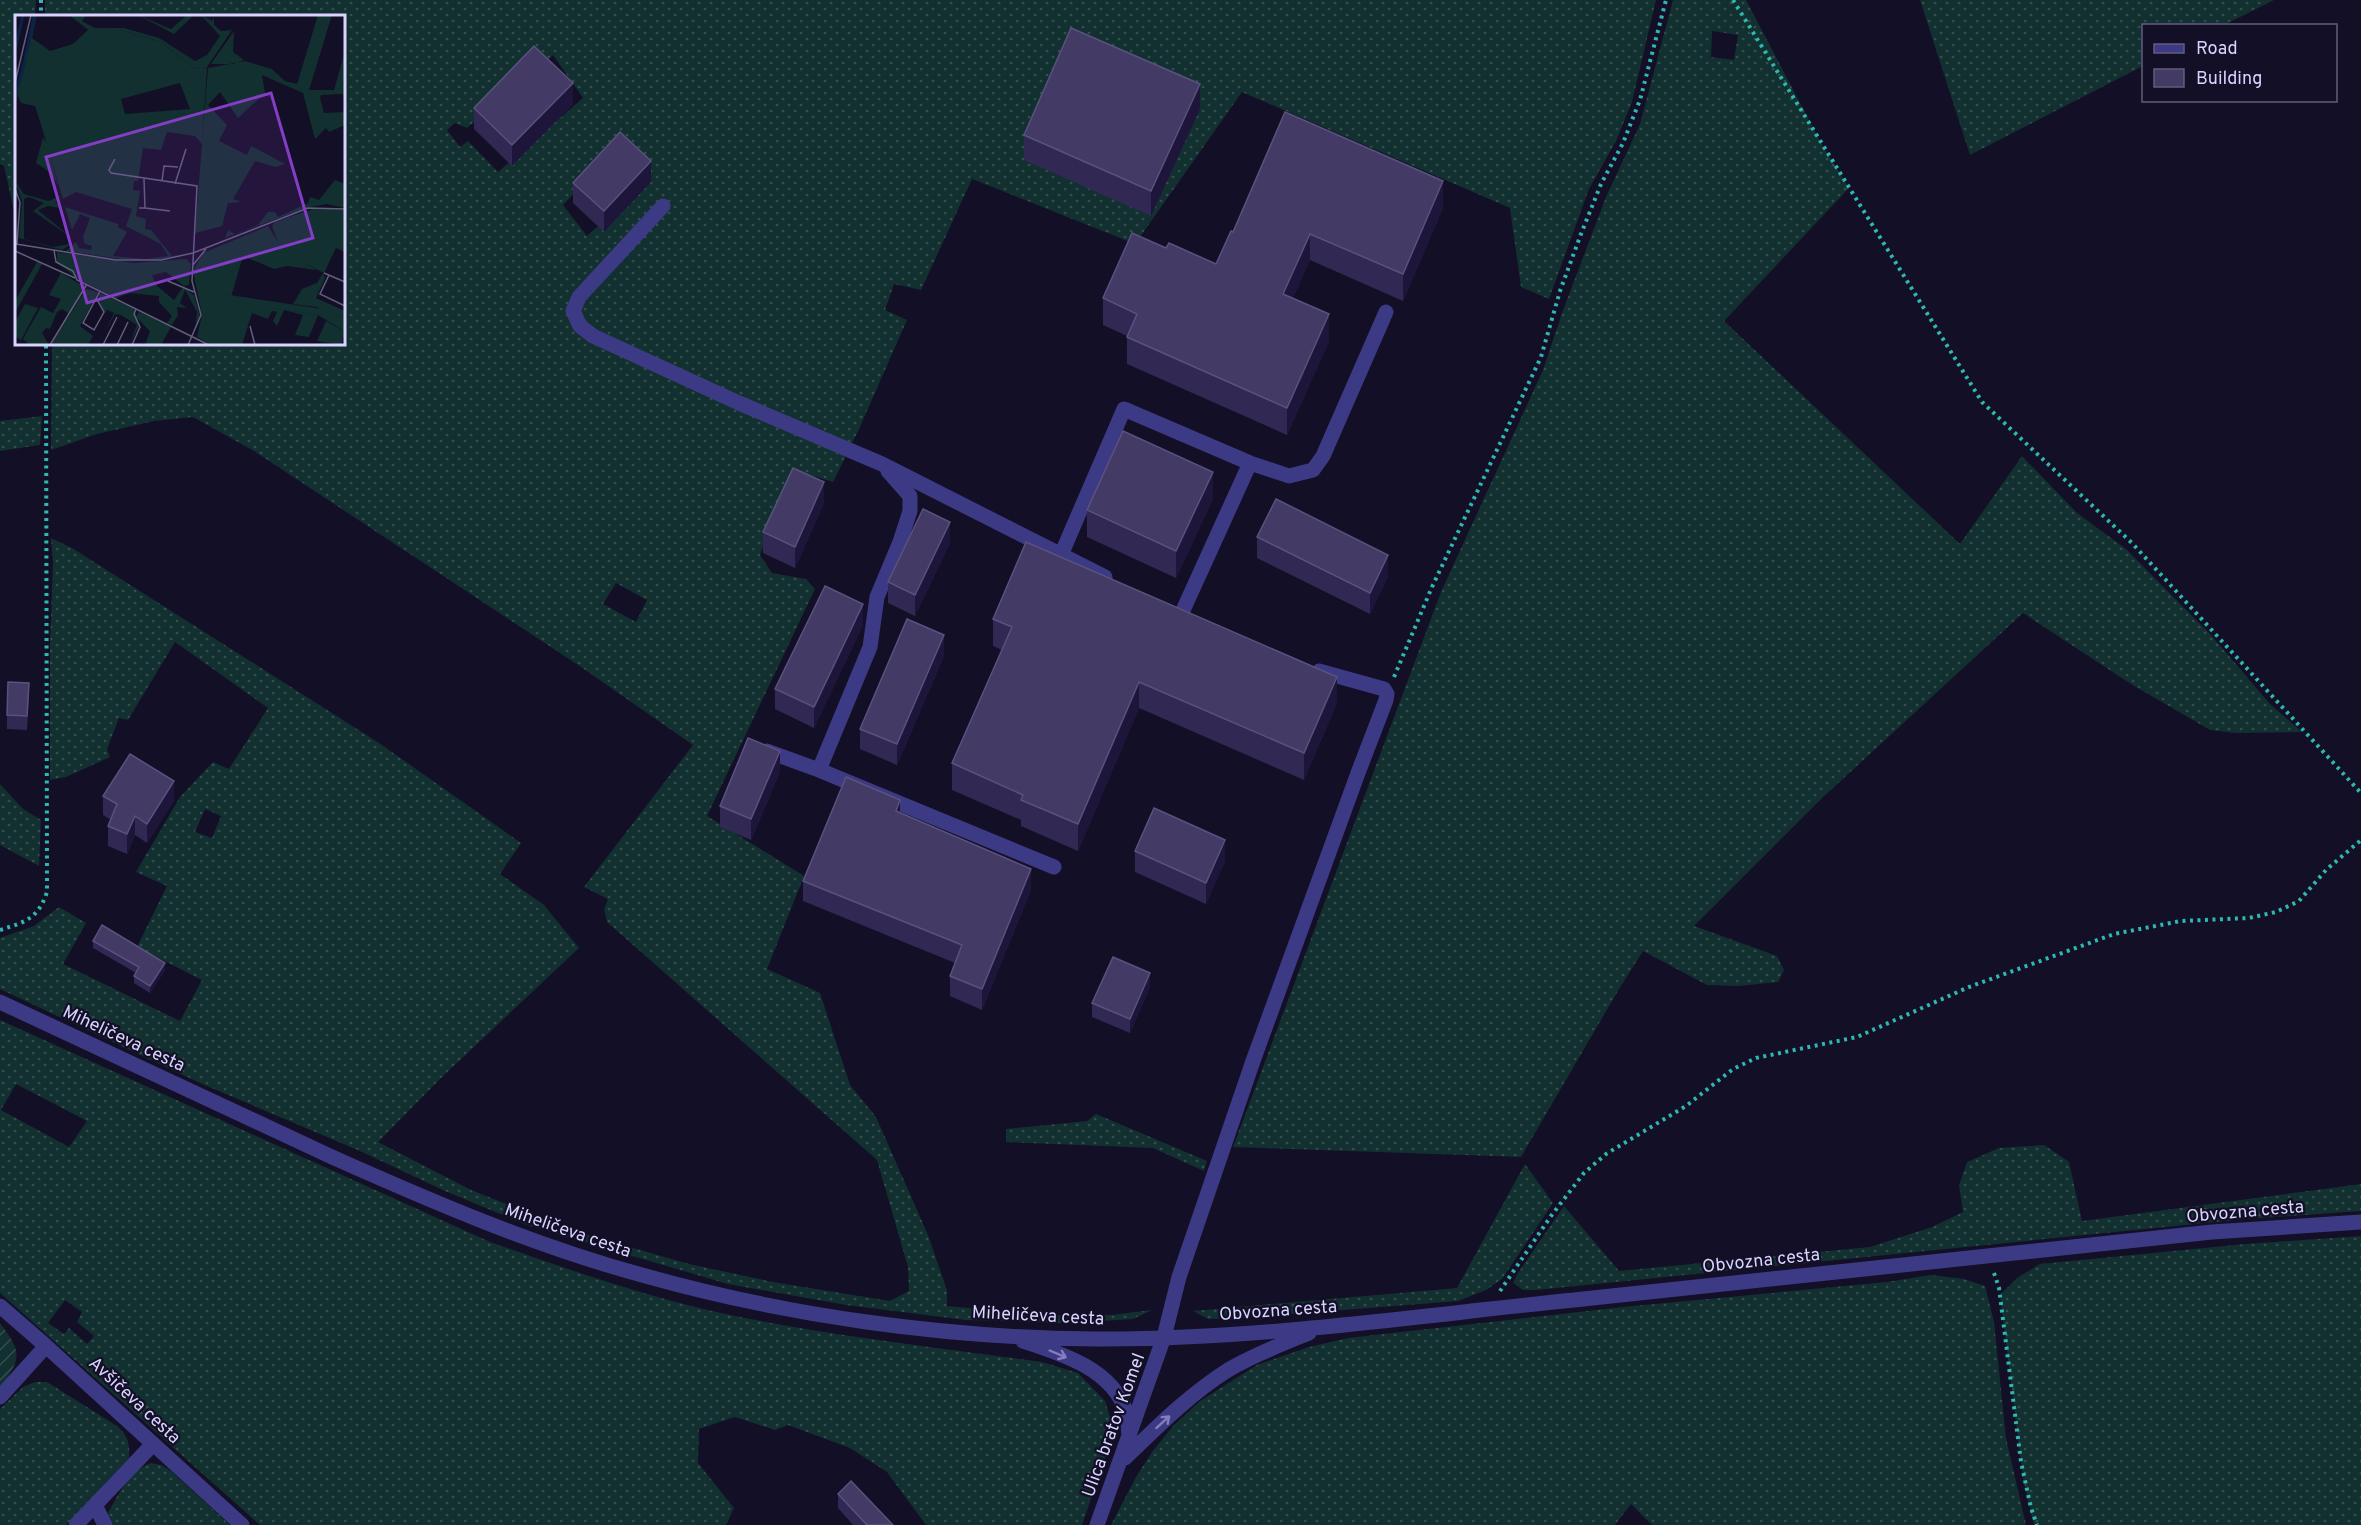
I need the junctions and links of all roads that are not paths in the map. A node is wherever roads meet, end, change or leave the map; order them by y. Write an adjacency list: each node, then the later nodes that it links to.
1 (663, 206): 4 (street)
2 (1386, 312): 3 (street)
3 (1250, 463): 5 (street); 7 (street)
4 (882, 464): 5 (street); 10 (street)
5 (1061, 555): 6 (street)
6 (1120, 586)
7 (1180, 616)
8 (1306, 666): 17 (street, Ulica bratov Komel)
9 (767, 751): 10 (street)
10 (819, 770): 11 (street)
11 (1054, 867)
12 (0, 1002): 16 (street, Miheličeva cesta)
13 (2361, 1222): 15 (street, Obvozna cesta)
14 (0, 1306): 18 (street, Avšičeva cesta)
15 (1323, 1327): 17 (street, Obvozna cesta); 22 (street, one-way to 15)
16 (1003, 1335): 17 (street, Miheličeva cesta); 20 (street, one-way to 20)
17 (1164, 1337): 20 (street, Ulica bratov Komel)
18 (46, 1346): 19 (street); 21 (street, Avšičeva cesta)
19 (0, 1397)
20 (1130, 1438): 22 (street, Ulica bratov Komel)
21 (153, 1444): 23 (street); 26 (street, Avšičeva cesta)
22 (1121, 1462): 27 (street, Ulica bratov Komel)
23 (95, 1505): 24 (street); 25 (street)
24 (76, 1525)
25 (105, 1525)
26 (242, 1525)
27 (1097, 1525)

